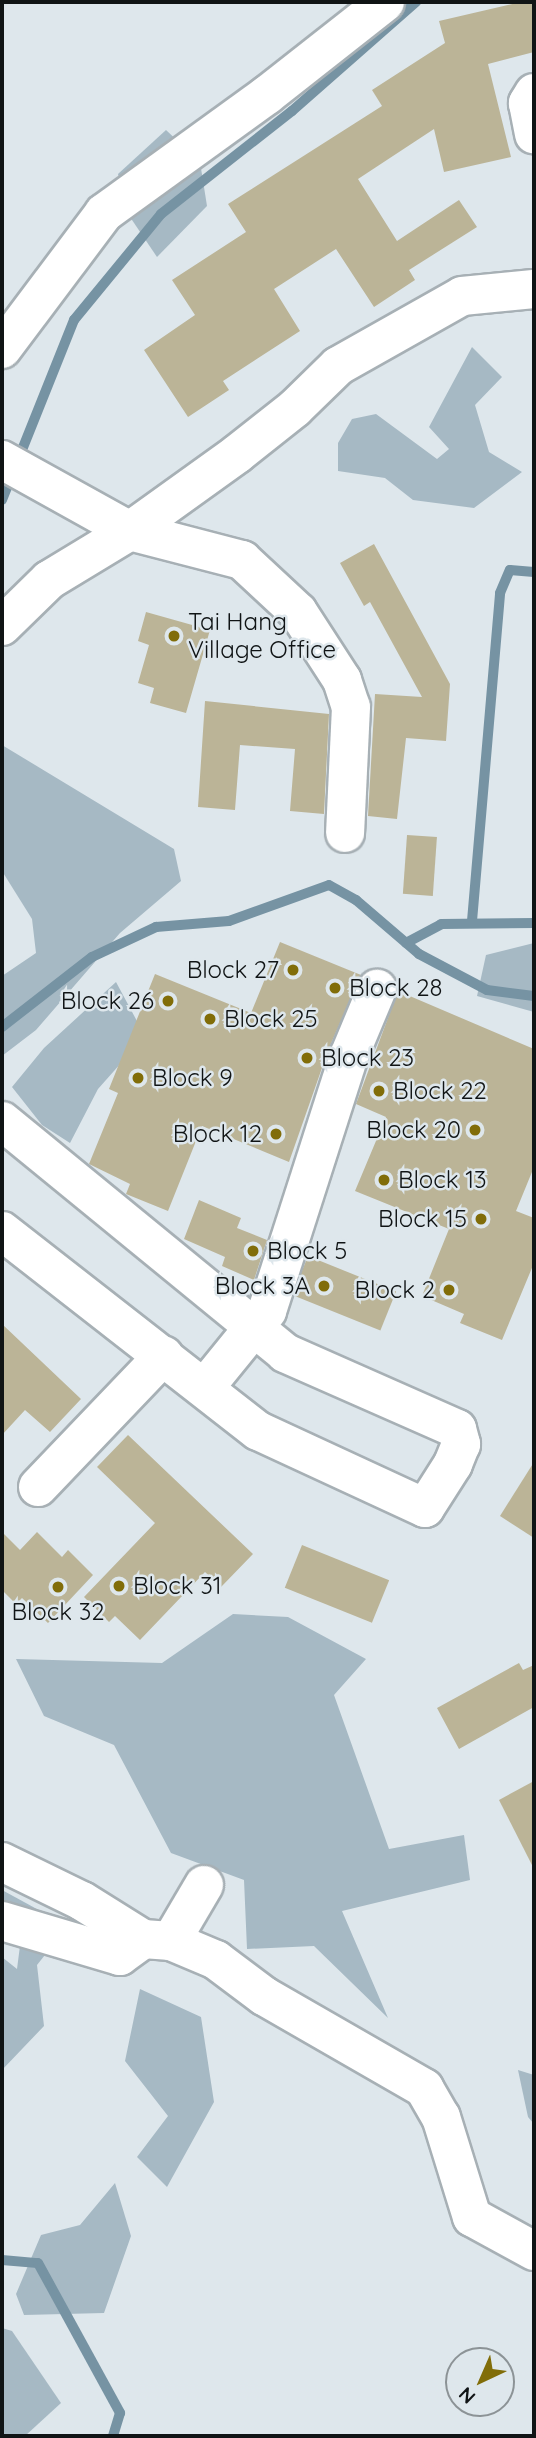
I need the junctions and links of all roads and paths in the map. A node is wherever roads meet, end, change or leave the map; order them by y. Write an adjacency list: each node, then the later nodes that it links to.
1 (385, 2): 5 (street)
2 (534, 93): 3 (street)
3 (534, 134)
4 (534, 289): 7 (street)
5 (2, 349)
6 (17, 469): 7 (street)
7 (130, 531): 8 (street); 9 (street)
8 (2, 626)
9 (345, 834)
10 (377, 989): 13 (street)
11 (2, 1121): 13 (street)
12 (2, 1231): 14 (street)
13 (255, 1331): 15 (street); 15 (street)
14 (164, 1355): 15 (street); 16 (street)
15 (206, 1387)
16 (38, 1487)
17 (2, 1862): 20 (street)
18 (204, 1885): 20 (street)
19 (2, 1921): 20 (street)
20 (157, 1940): 21 (street)
21 (534, 2251)

